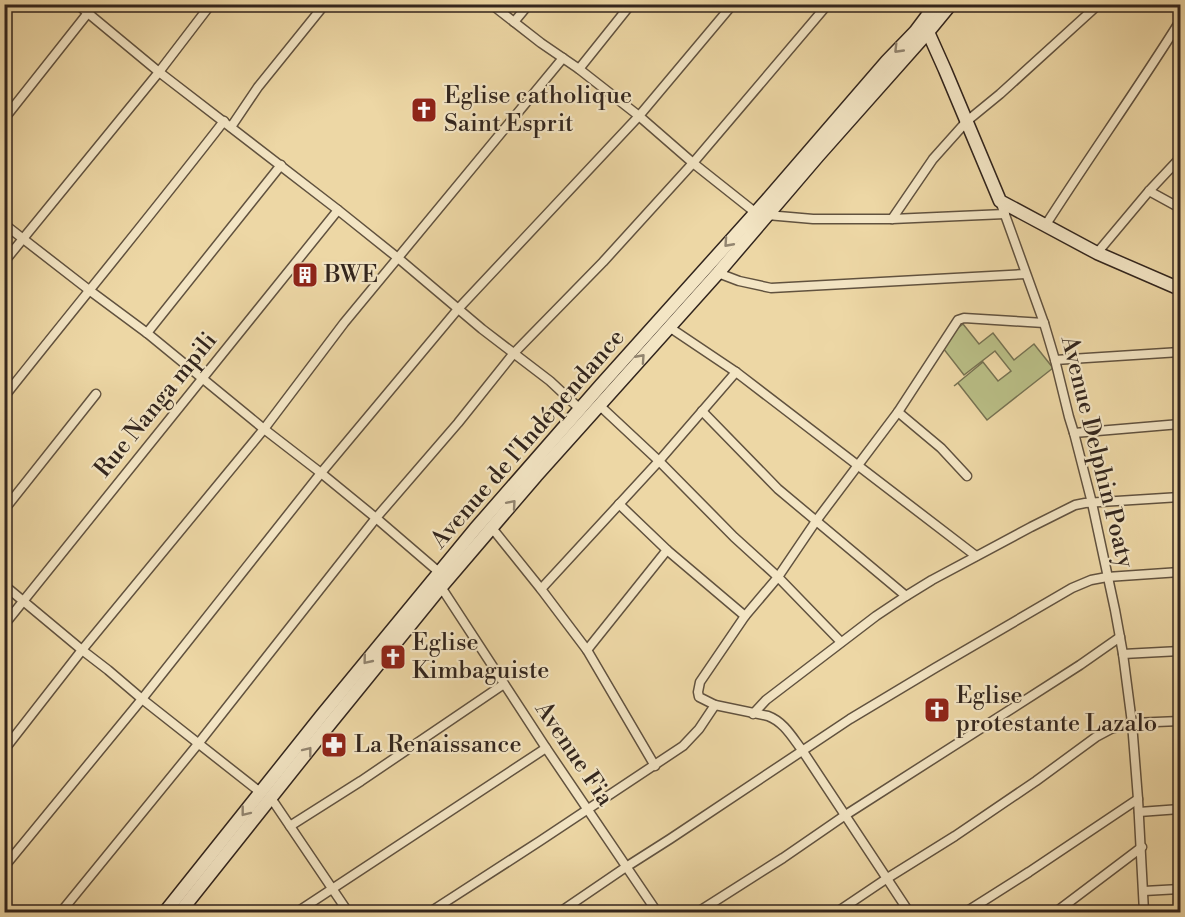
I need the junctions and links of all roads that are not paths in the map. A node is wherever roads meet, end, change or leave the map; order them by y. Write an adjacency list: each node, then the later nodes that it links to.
1 (77, 4): 12 (street)
2 (95, 4): 12 (street)
3 (211, 4): 18 (street)
4 (325, 4): 22 (street)
5 (491, 4): 14 (street)
6 (529, 4): 14 (street)
7 (632, 4): 17 (street)
8 (734, 4): 19 (street)
9 (828, 4): 24 (street)
10 (1099, 4): 21 (street)
11 (947, 5): 15 (street, Avenue de l'Indépendance)
12 (87, 13): 18 (street); 20 (street)
13 (1180, 21): 34 (street)
14 (514, 22): 16 (street)
15 (925, 28): 21 (street, Avenue Delphin Poaty); 30 (street, Avenue de l'Indépendance)
16 (563, 58): 17 (street); 37 (street)
17 (579, 69): 19 (street)
18 (159, 72): 22 (street); 35 (street)
19 (639, 116): 24 (street); 43 (street)
20 (4, 118)
21 (967, 121): 27 (street, Avenue Delphin Poaty); 32 (street)
22 (228, 124): 25 (street); 42 (street)
23 (1180, 158): 26 (street)
24 (693, 164): 30 (street); 48 (street)
25 (281, 165): 29 (street); 46 (street)
26 (1149, 191): 28 (street); 36 (street)
27 (1000, 201): 31 (street, Avenue Delphin Poaty); 34 (street)
28 (1180, 208)
29 (338, 210): 37 (street); 51 (street, Rue Nanga mpili)
30 (761, 214): 32 (street); 39 (street, Avenue de l'Indépendance); 55 (street, Avenue de l'Indépendance, one-way to 55)
31 (1005, 214): 32 (street); 40 (street, Avenue Delphin Poaty)
32 (892, 219)
33 (4, 224): 35 (street)
34 (1045, 226): 36 (street)
35 (24, 239): 38 (street); 42 (street)
36 (1097, 253): 41 (street)
37 (398, 258): 43 (street); 59 (street)
38 (4, 262)
39 (718, 273): 40 (street); 45 (street, Avenue de l'Indépendance)
40 (1025, 274): 44 (street, Avenue Delphin Poaty)
41 (1180, 289)
42 (88, 290): 46 (street); 53 (street)
43 (458, 309): 48 (street); 63 (street)
44 (1044, 323): 49 (street, Avenue Delphin Poaty); 57 (street)
45 (669, 327): 50 (street); 54 (street, Avenue de l'Indépendance, one-way to 45)
46 (147, 333): 51 (street)
47 (1180, 352): 49 (street)
48 (514, 353): 55 (street); 69 (street)
49 (1055, 360): 60 (street, Avenue Delphin Poaty)
50 (736, 372): 56 (street); 62 (street)
51 (202, 379): 59 (street); 82 (street, Rue Nanga mpili)
52 (96, 394): 68 (street)
53 (4, 397)
54 (599, 405): 61 (street); 71 (street, Avenue de l'Indépendance, one-way to 54)
55 (581, 410): 75 (street, Avenue de l'Indépendance)
56 (702, 411): 61 (street); 70 (street)
57 (898, 412): 62 (street); 64 (street)
58 (1180, 424): 60 (street)
59 (264, 429): 63 (street); 87 (street)
60 (1074, 433): 66 (street, Avenue Delphin Poaty)
61 (658, 461): 67 (street); 76 (street)
62 (859, 466): 70 (street); 73 (street)
63 (321, 473): 69 (street); 92 (street)
64 (967, 476)
65 (1180, 497): 66 (street)
66 (1092, 503): 73 (street); 77 (street, Avenue Delphin Poaty)
67 (619, 504): 72 (street); 80 (street)
68 (4, 510)
69 (376, 518): 75 (street); 97 (street)
70 (816, 521): 76 (street); 81 (street)
71 (492, 528): 79 (street, Avenue de l'Indépendance); 80 (street)
72 (667, 550): 83 (street); 88 (street)
73 (976, 556): 81 (street)
74 (1180, 572): 77 (street)
75 (440, 573): 102 (street, Avenue de l'Indépendance, one-way to 102)
76 (778, 577): 83 (street); 86 (street)
77 (1107, 577): 85 (street, Avenue Delphin Poaty); 100 (street)
78 (4, 585): 82 (street)
79 (441, 586): 91 (street, Avenue Fia); 102 (street, Avenue de l'Indépendance, one-way to 79)
80 (541, 589): 88 (street)
81 (906, 596): 86 (street)
82 (24, 602): 84 (street, Rue Nanga mpili); 87 (street)
83 (745, 616): 93 (street)
84 (4, 625)
85 (1120, 637): 90 (street, Avenue Delphin Poaty); 107 (street)
86 (841, 642): 94 (street)
87 (82, 650): 92 (street); 99 (street)
88 (587, 650): 101 (street)
89 (1180, 651): 90 (street)
90 (1123, 654): 96 (street, Avenue Delphin Poaty)
91 (504, 684): 98 (street, Avenue Fia); 108 (street)
92 (142, 699): 97 (street); 110 (street)
93 (715, 705): 94 (street); 101 (street)
94 (753, 714): 100 (street)
95 (1180, 721): 96 (street)
96 (1132, 723): 103 (street, Avenue Delphin Poaty); 112 (street)
97 (198, 744): 102 (street); 116 (street)
98 (546, 748): 105 (street, Avenue Fia); 113 (street)
99 (4, 750)
100 (802, 750): 107 (street); 111 (street)
101 (655, 766): 105 (street)
102 (266, 795): 108 (street); 117 (street, Avenue de l'Indépendance, one-way to 117); 118 (street, Avenue de l'Indépendance)
103 (1138, 799): 106 (street, Avenue Delphin Poaty); 127 (street)
104 (1180, 809): 106 (street)
105 (587, 810): 111 (street, Avenue Fia); 121 (street)
106 (1139, 812): 109 (street, Avenue Delphin Poaty)
107 (844, 816): 112 (street); 124 (street)
108 (290, 826): 113 (street)
109 (1142, 846): 115 (street, Avenue Delphin Poaty); 128 (street)
110 (4, 867)
111 (626, 867): 122 (street); 123 (street, Avenue Fia)
112 (886, 879): 125 (street); 126 (street)
113 (332, 889): 119 (street); 120 (street)
114 (1180, 889): 115 (street)
115 (1144, 891): 129 (street, Avenue Delphin Poaty)
116 (61, 912)
117 (165, 912)
118 (180, 912)
119 (297, 912)
120 (348, 912)
121 (430, 912)
122 (560, 912)
123 (657, 912)
124 (698, 912)
125 (837, 912)
126 (909, 912)
127 (966, 912)
128 (1056, 912)
129 (1144, 912)

